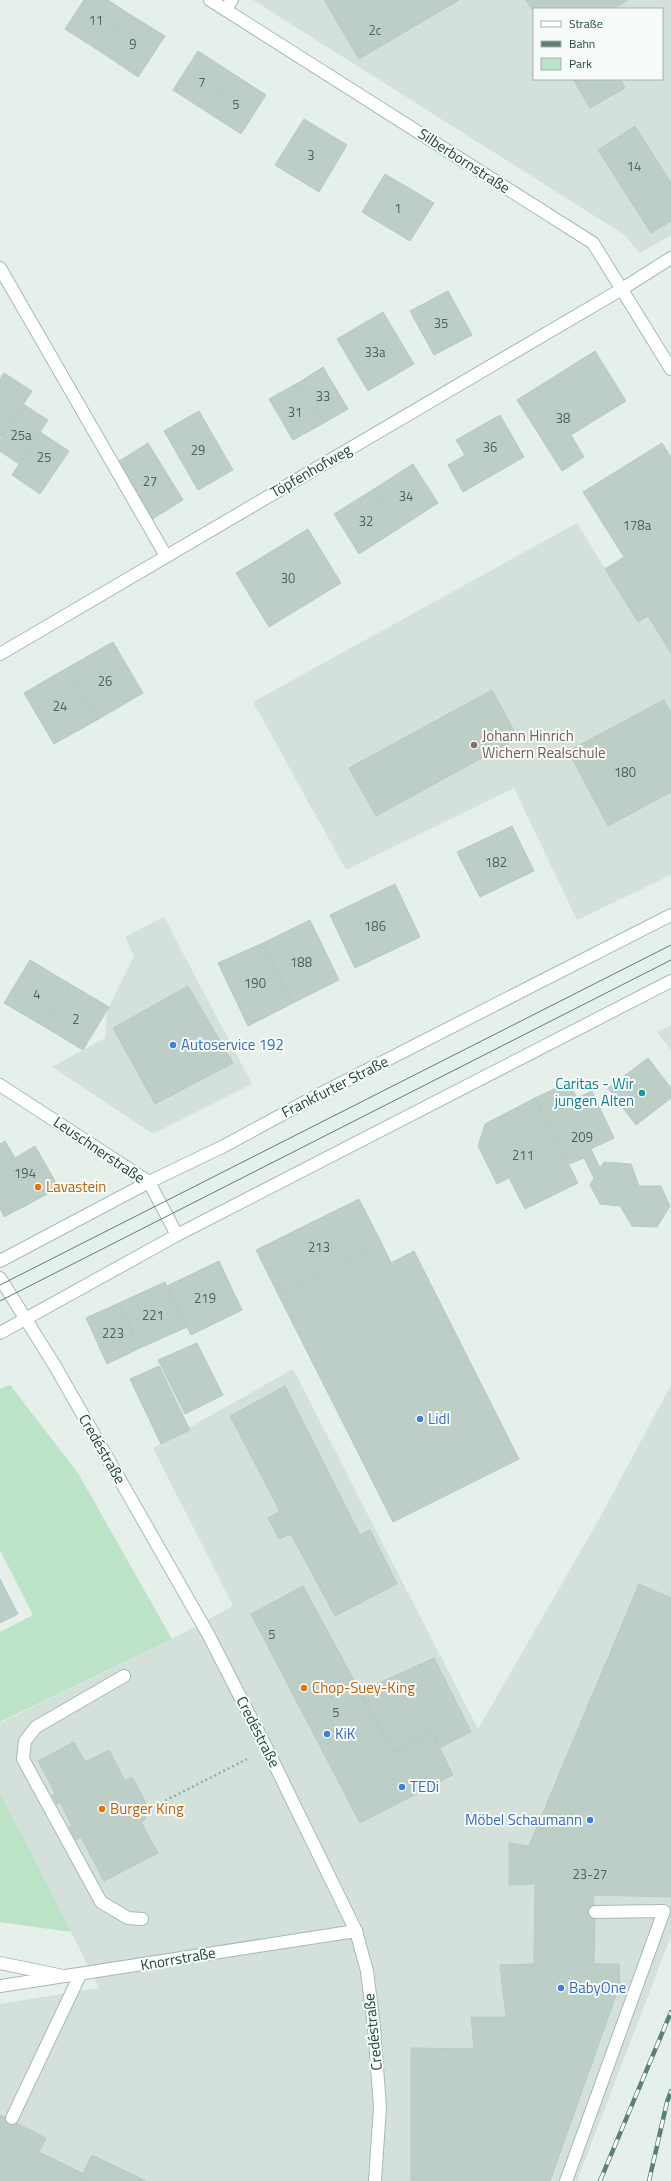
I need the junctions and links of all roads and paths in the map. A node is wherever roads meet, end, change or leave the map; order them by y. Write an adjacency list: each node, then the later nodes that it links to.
1 (210, 0): 2 (main road, Silberbornstraße)
2 (229, 5): 5 (main road, Silberbornstraße)
3 (671, 258): 5 (main road, Töpfenhofweg)
4 (0, 268): 7 (main road)
5 (622, 289): 6 (main road, Silberbornstraße); 7 (main road, Töpfenhofweg)
6 (671, 369)
7 (166, 556): 8 (main road, Töpfenhofweg)
8 (0, 654)
9 (671, 915): 12 (main road, Frankfurter Straße)
10 (671, 981): 13 (main road)
11 (0, 1086): 12 (main road, Leuschnerstraße)
12 (149, 1182): 13 (main road, Leuschnerstraße); 14 (main road, Frankfurter Straße)
13 (177, 1235): 16 (main road)
14 (0, 1262)
15 (0, 1278): 16 (main road)
16 (27, 1319): 17 (main road); 19 (main road, Credéstraße)
17 (0, 1333)
18 (124, 1676): 22 (main road)
19 (267, 1749): 20 (path); 23 (main road, Credéstraße)
20 (143, 1812)
21 (595, 1912): 29 (main road)
22 (142, 1919)
23 (356, 1931): 25 (main road, Knorrstraße); 28 (main road, Credéstraße)
24 (0, 1963): 25 (main road)
25 (74, 1976): 26 (main road, Knorrstraße); 27 (main road)
26 (0, 1986)
27 (12, 2118)
28 (375, 2181)
29 (566, 2181)

